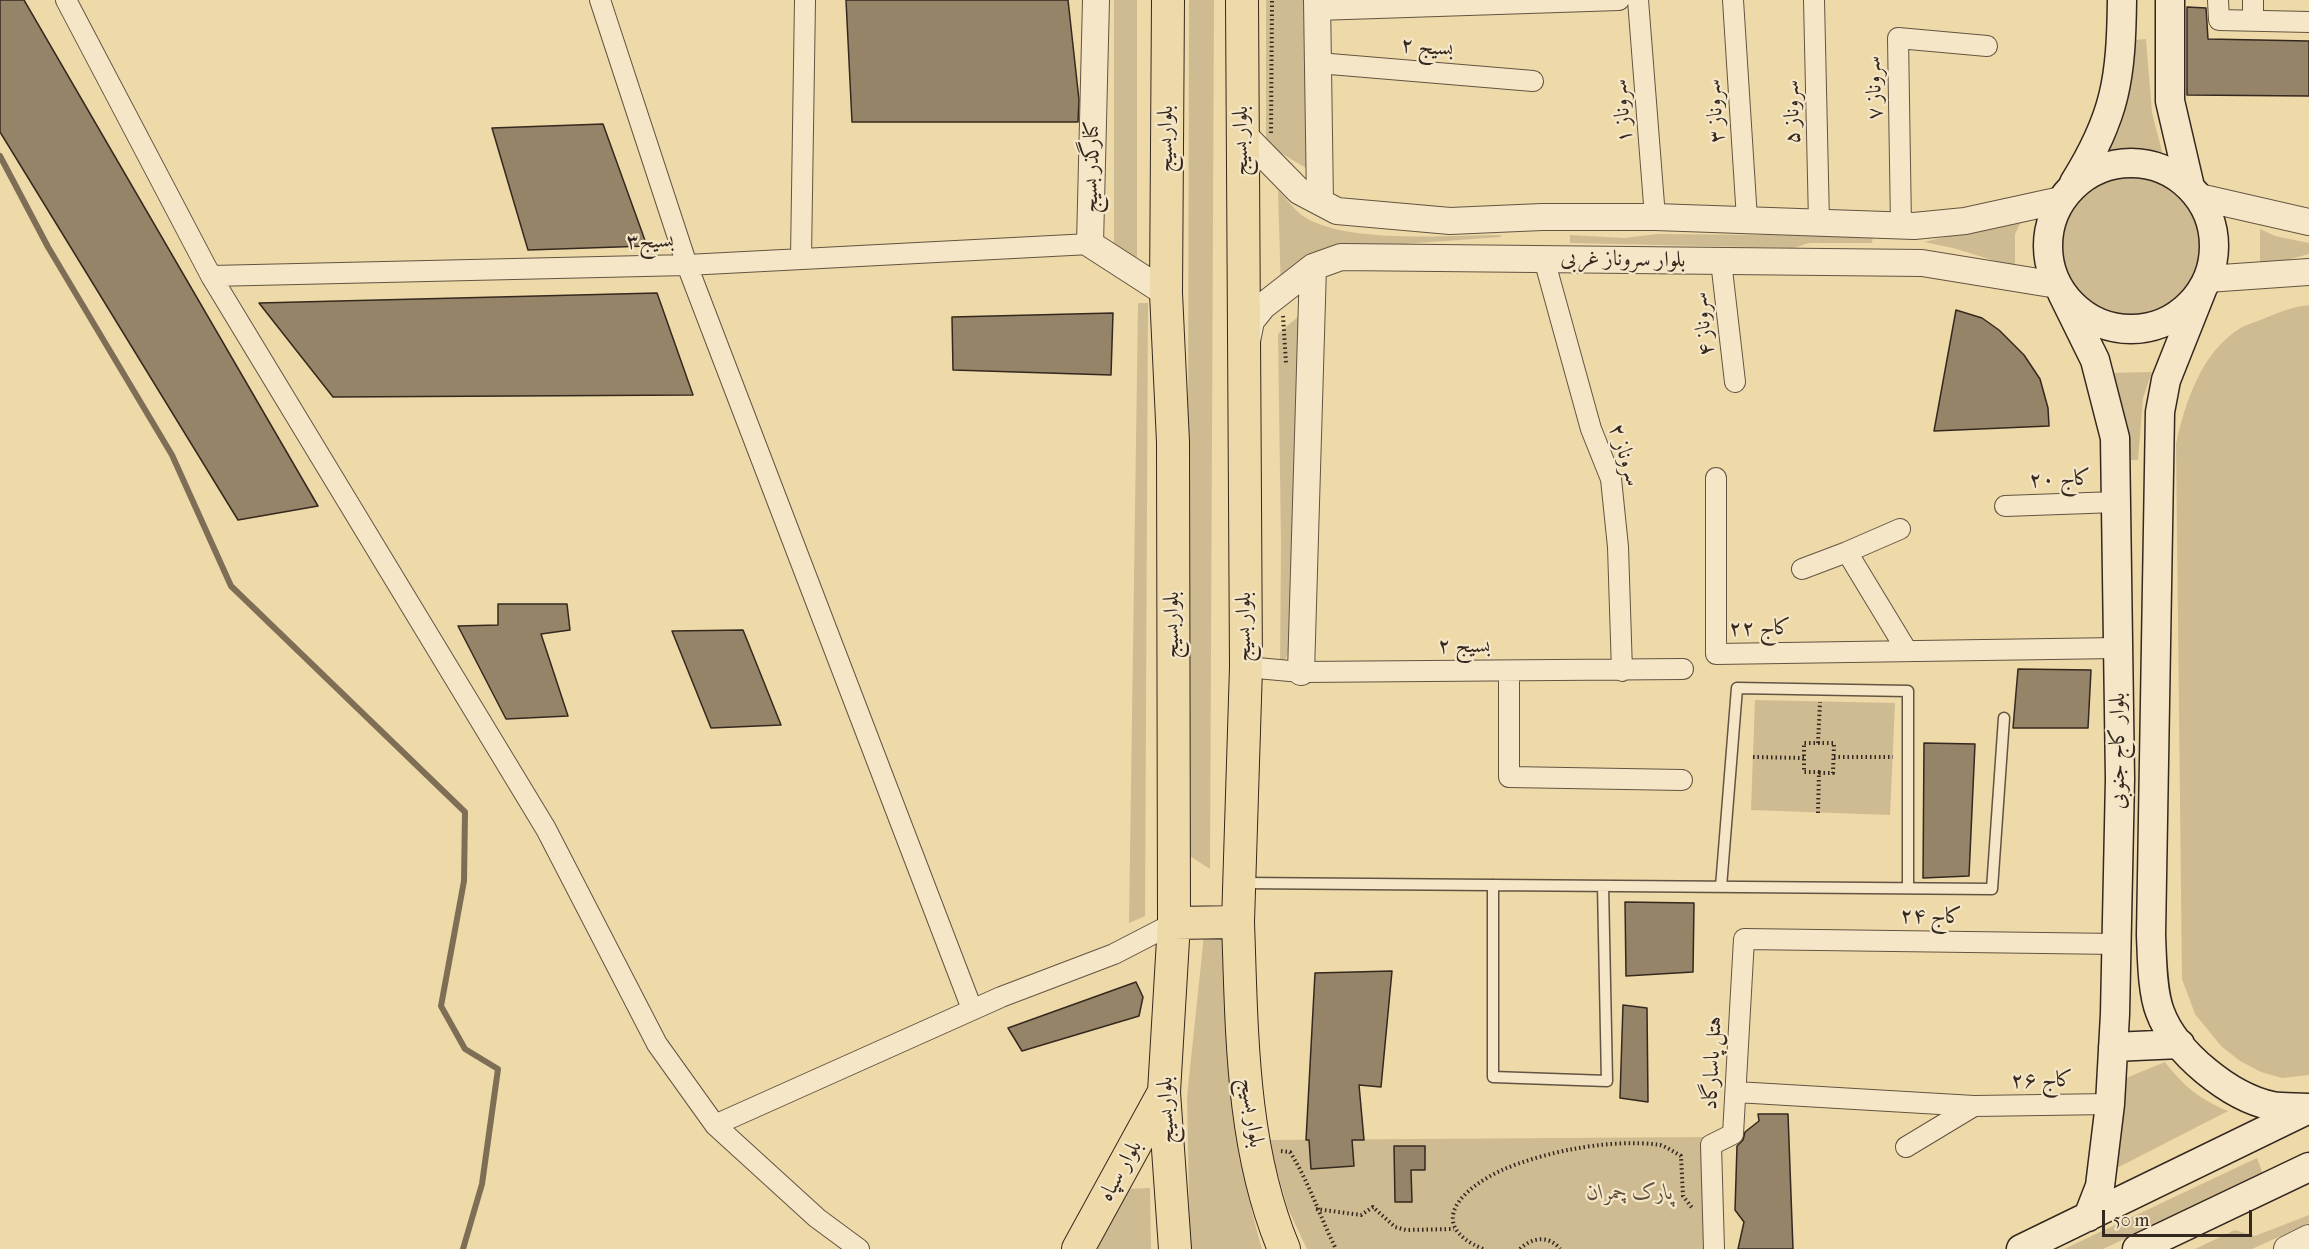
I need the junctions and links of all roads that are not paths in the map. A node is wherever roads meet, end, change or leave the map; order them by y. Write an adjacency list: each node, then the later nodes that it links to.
1 (66, 0): 40 (street)
2 (600, 0): 37 (street)
3 (805, 0): 33 (street)
4 (1096, 0): 32 (street, کنارگذر بسیج)
5 (1168, 0): 43 (main road, بلواربسیج)
6 (1242, 0): 22 (main road, بلوار بسیج)
7 (1619, 0): 15 (street)
8 (1638, 0): 27 (street, سروناز ۱)
9 (1733, 0): 28 (street, سروناز ۳)
10 (1814, 0): 29 (street, سروناز ۵)
11 (2121, 0): 24 (main road)
12 (2170, 0): 23 (main road)
13 (2218, 0): 17 (street)
14 (2253, 0): 17 (street)
15 (1537, 1): 16 (street)
16 (1317, 5): 20 (street)
17 (2253, 20): 18 (street)
18 (2309, 22)
19 (1987, 46): 31 (street, سروناز ۷)
20 (1318, 63): 21 (street, بسیج ۲); 25 (street)
21 (1533, 81)
22 (1242, 133): 25 (street, بلوار سروناز غربی); 44 (main road, بلوار بسیج)
23 (2195, 192): 24 (main road); 30 (street); 41 (main road)
24 (2065, 195): 31 (street, بلوار سروناز غربی); 42 (main road)
25 (1320, 202): 26 (street, بلوار سروناز غربی)
26 (1542, 217): 27 (street, بلوار سروناز غربی); 34 (street)
27 (1655, 217): 28 (street, بلوار سروناز غربی)
28 (1747, 219): 29 (street, بلوار سروناز غربی)
29 (1819, 222): 31 (street, بلوار سروناز غربی)
30 (2309, 222)
31 (1901, 226): 36 (street)
32 (1090, 244): 33 (street, بسیج۳); 43 (street, کنارگذر بسیج)
33 (801, 257): 37 (street, بسیج۳)
34 (1544, 259): 35 (street, بلوار سروناز غربی); 38 (street, بلوار سروناز غربی); 58 (street, سروناز ۲)
35 (1721, 261): 36 (street, بلوار سروناز غربی); 45 (street, سروناز ۴)
36 (1898, 263): 42 (street, بلوار سروناز غربی)
37 (687, 265): 40 (street, بسیج۳); 71 (street)
38 (1313, 267): 44 (street, بلوار سروناز غربی); 59 (street)
39 (2309, 272): 41 (street)
40 (211, 276): 79 (street)
41 (2205, 283): 42 (main road); 47 (main road, بلوار کاج جنوبی)
42 (2060, 289): 48 (main road, بلوار کاج جنوبی)
43 (1166, 293): 68 (main road, بلواربسیج)
44 (1243, 362): 55 (main road, بلوار بسیج)
45 (1735, 382)
46 (1716, 478): 54 (street, کاج ۲۲)
47 (2158, 492): 48 (main road); 72 (main road, بلوار کاج جنوبی)
48 (2116, 497): 49 (street, کاج ۲۰); 53 (main road, بلوار کاج جنوبی)
49 (2005, 506)
50 (1900, 529): 51 (street)
51 (1847, 552): 52 (street); 54 (street)
52 (1802, 569)
53 (2118, 648): 54 (street, کاج ۲۲); 70 (main road, بلوار کاج جنوبی)
54 (1907, 651)
55 (1246, 667): 59 (street, بسیج ۲); 62 (main road, بلوار بسیج)
56 (1683, 669): 58 (street, بسیج ۲)
57 (1509, 671): 58 (street, بسیج ۲); 59 (street, بسیج ۲); 61 (street)
58 (1622, 671)
59 (1301, 672)
60 (2004, 718): 66 (lane)
61 (1682, 780)
62 (1239, 883): 63 (lane); 67 (main road, بلوار بسیج)
63 (1493, 885): 64 (lane); 64 (lane)
64 (1603, 886): 65 (lane)
65 (1721, 887): 66 (lane); 66 (lane)
66 (1908, 888)
67 (1238, 922): 68 (main road); 87 (main road, بلوار بسیج)
68 (1174, 923): 71 (street); 74 (main road, بلواربسیج)
69 (1744, 939): 70 (street, کاج ۲۴); 75 (street, هتل پاسارگاد)
70 (2116, 944): 73 (main road, بلوار کاج جنوبی)
71 (972, 1009): 79 (street)
72 (2180, 1044): 73 (main road); 78 (main road, بلوار کاج جنوبی)
73 (2113, 1047): 76 (main road, بلوار کاج جنوبی)
74 (1164, 1092): 85 (main road, بلوار سپاه); 86 (main road, بلواربسیج)
75 (1736, 1092): 77 (street, کاج ۲۶); 88 (street, هتل پاسارگاد)
76 (2110, 1104): 77 (street, کاج ۲۶); 82 (main road, بلوار کاج جنوبی)
77 (1974, 1106): 80 (street)
78 (2309, 1109): 82 (main road)
79 (715, 1125): 84 (street)
80 (1906, 1147)
81 (2309, 1167): 90 (main road)
82 (2088, 1217): 89 (main road)
83 (2309, 1238): 91 (street)
84 (859, 1249)
85 (1078, 1249)
86 (1175, 1249)
87 (1284, 1249)
88 (1714, 1249)
89 (2020, 1249)
90 (2137, 1249)
91 (2288, 1249)

